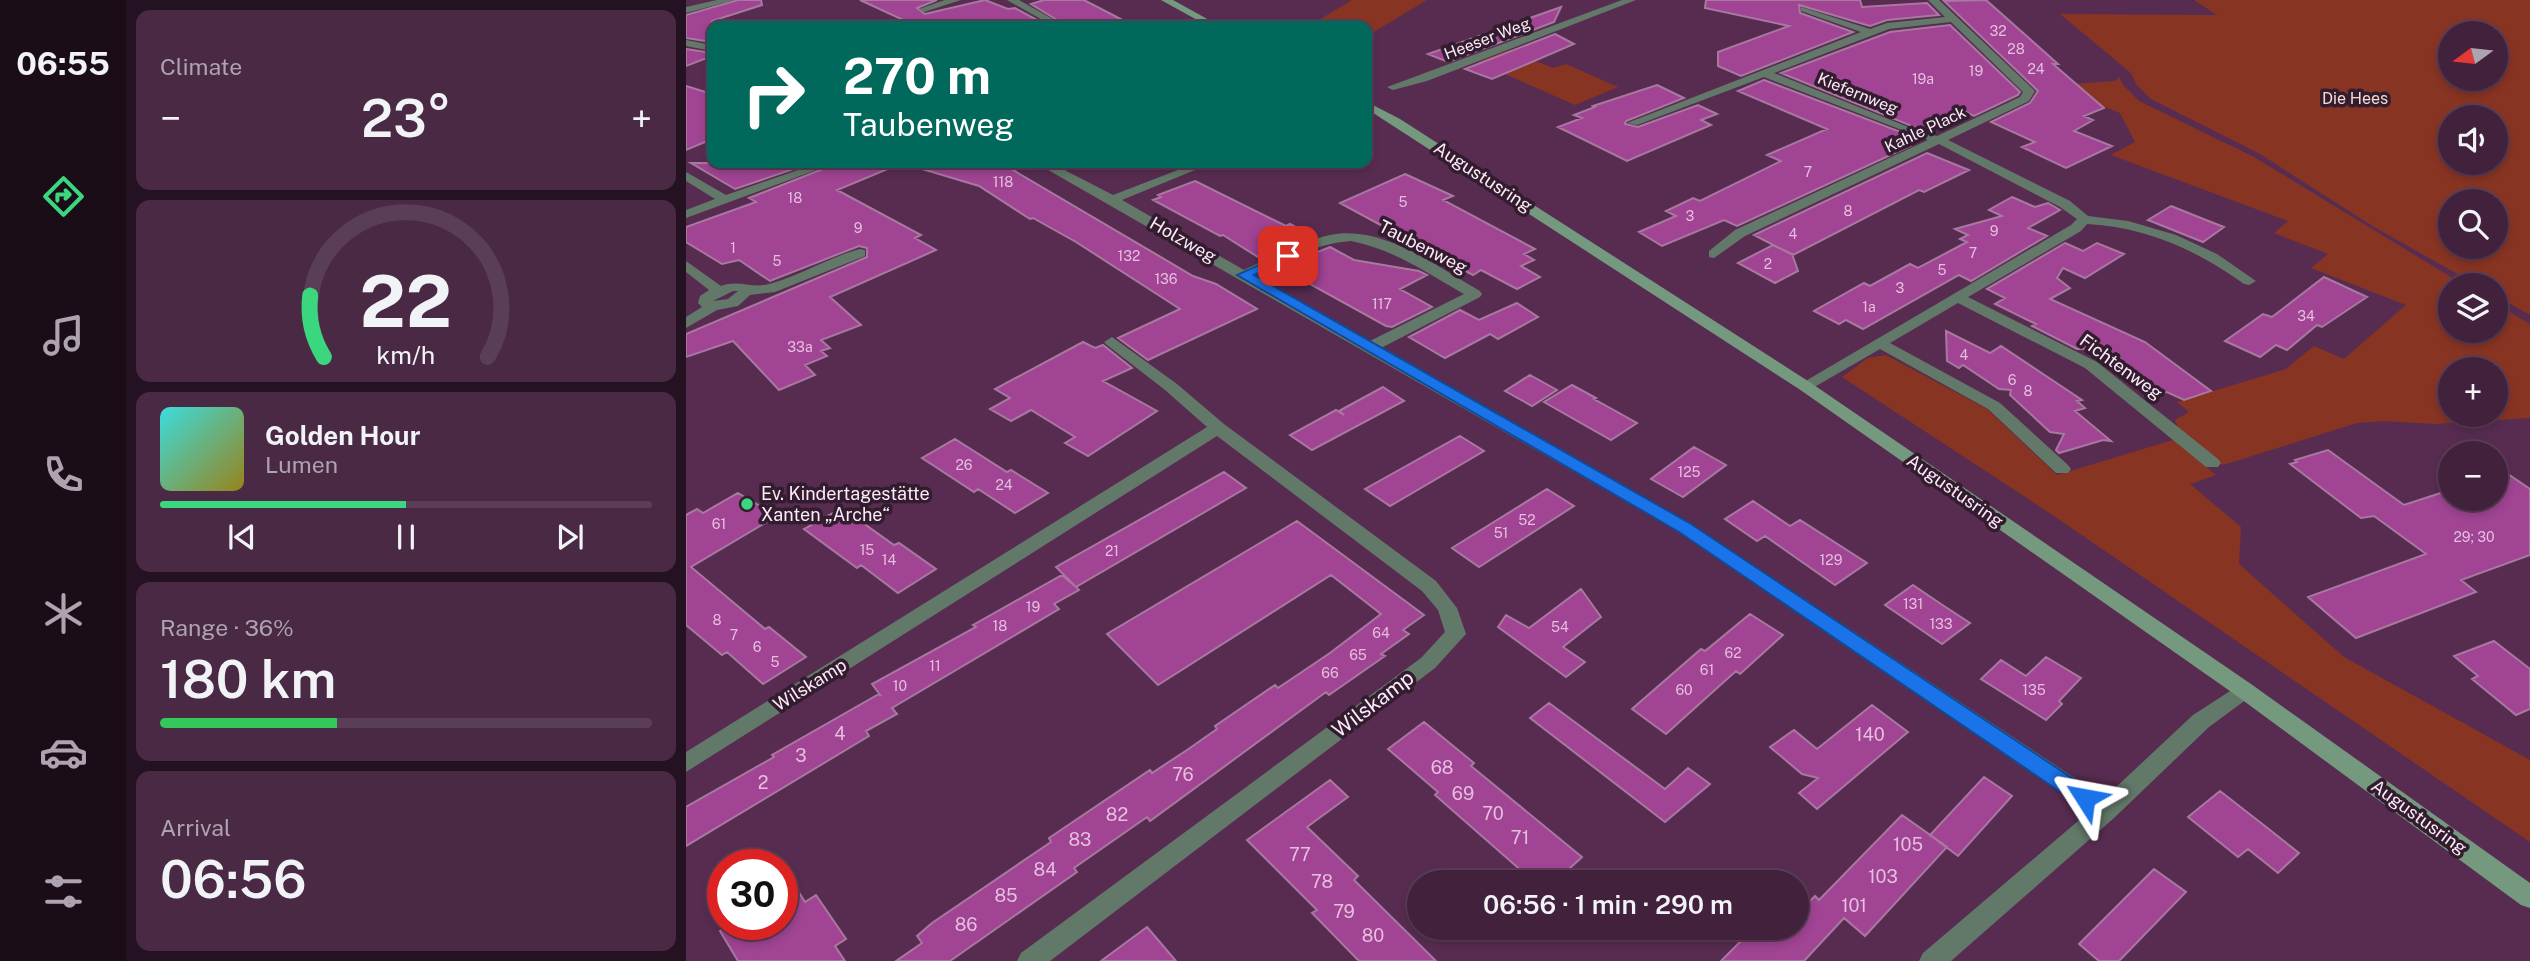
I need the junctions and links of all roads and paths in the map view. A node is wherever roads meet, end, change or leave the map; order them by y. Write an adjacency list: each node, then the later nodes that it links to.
1 (730, 0): 9 (street)
2 (956, 0): 7 (street)
3 (1012, 0): 11 (street)
4 (1166, 0): 12 (main road)
5 (1631, 0): 17 (street, Heeser Weg)
6 (1933, 0): 10 (street, Kahle Plack)
7 (924, 9)
8 (1804, 9): 13 (street)
9 (686, 10)
10 (1953, 19): 13 (street, Kiefernweg); 20 (street, Kahle Plack)
11 (1050, 21)
12 (1206, 21)
13 (1869, 32): 16 (street, Kiefernweg)
14 (686, 43): 15 (street)
15 (707, 47)
16 (1765, 73): 19 (street, Kiefernweg); 20 (street, Kiefernweg)
17 (1393, 87)
18 (1372, 108): 42 (main road, Augustusring)
19 (1633, 123)
20 (1940, 140): 28 (street); 30 (street, Kahle Plack)
21 (815, 168): 25 (street)
22 (1051, 168): 26 (street, Holzweg)
23 (1193, 168): 26 (street)
24 (686, 176): 25 (street)
25 (725, 200): 27 (street)
26 (1112, 200): 32 (street, Holzweg)
27 (686, 214)
28 (2084, 220): 33 (street); 36 (street)
29 (860, 253): 35 (street)
30 (1714, 254)
31 (686, 265): 34 (street)
32 (1244, 275): 41 (street, Holzweg); 41 (street, Taubenweg)
33 (2249, 281)
34 (718, 290): 35 (street); 37 (street)
35 (747, 291): 37 (street)
36 (1959, 298): 40 (street); 44 (street, Fichtenweg)
37 (713, 306): 38 (street)
38 (686, 324)
39 (1112, 342): 43 (street, Wilskamp)
40 (1880, 343): 42 (street); 45 (street)
41 (1371, 347): 48 (street, Holzweg)
42 (1805, 386): 46 (main road, Augustusring)
43 (1218, 428): 47 (street, Wilskamp); 50 (street, Wilskamp)
44 (2212, 463)
45 (2062, 469)
46 (2244, 690): 48 (street); 49 (main road, Augustusring)
47 (686, 763)
48 (2106, 811): 51 (street)
49 (2530, 897)
50 (1030, 961)
51 (1932, 961)

